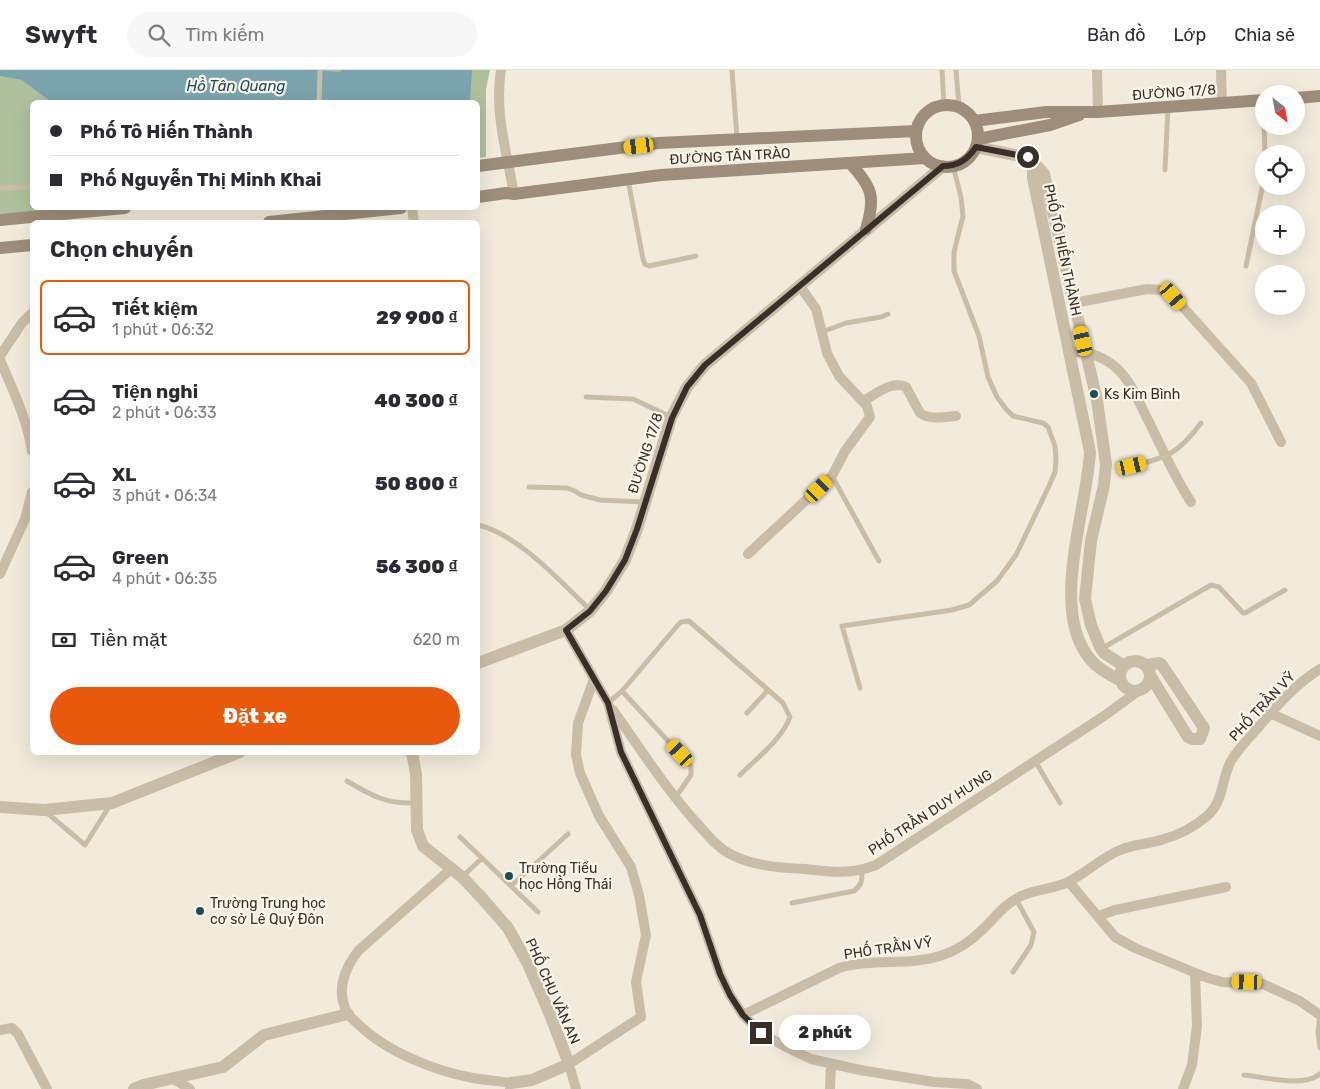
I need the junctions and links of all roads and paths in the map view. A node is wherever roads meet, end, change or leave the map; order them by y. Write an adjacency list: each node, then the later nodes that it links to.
1 (320, 70): 10 (lane)
2 (501, 70): 22 (street)
3 (732, 70): 19 (lane)
4 (942, 70): 13 (lane)
5 (956, 70): 14 (lane)
6 (1097, 70): 16 (street)
7 (1221, 70): 12 (street)
8 (1320, 96): 9 (main road)
9 (1305, 97)
10 (319, 100)
11 (1255, 101): 12 (main road, ĐƯỜNG 17/8)
12 (1222, 103): 15 (main road, ĐƯỜNG 17/8)
13 (944, 105): 14 (main road); 18 (main road)
14 (959, 107): 17 (main road)
15 (1168, 107): 16 (main road, ĐƯỜNG 17/8); 27 (lane)
16 (1092, 112): 17 (main road, ĐƯỜNG 17/8); 20 (main road, ĐƯỜNG 17/8)
17 (974, 121): 20 (main road)
18 (916, 130): 19 (main road, ĐƯỜNG TÂN TRÀO); 21 (main road)
19 (737, 138): 22 (main road, ĐƯỜNG TÂN TRÀO)
20 (977, 143): 23 (street); 26 (main road)
21 (925, 158): 24 (main road, ĐƯỜNG TÂN TRÀO); 26 (main road)
22 (508, 161): 25 (main road, ĐƯỜNG TÂN TRÀO); 31 (street)
23 (1033, 161): 44 (street, PHỐ TÔ HIẾN THÀNH); 48 (street, PHỐ TÔ HIẾN THÀNH)
24 (850, 163): 28 (main road, ĐƯỜNG TÂN TRÀO); 38 (main road)
25 (480, 166)
26 (948, 166): 38 (street, ĐƯỜNG 17/8); 80 (lane)
27 (1165, 170)
28 (628, 179): 31 (main road, ĐƯỜNG TÂN TRÀO); 41 (lane)
29 (30, 187): 30 (lane)
30 (0, 188)
31 (514, 194): 33 (main road, ĐƯỜNG TÂN TRÀO)
32 (1261, 195): 42 (lane)
33 (480, 197)
34 (104, 210): 36 (main road)
35 (389, 210): 37 (main road)
36 (0, 220)
37 (295, 220)
38 (866, 228): 43 (street, ĐƯỜNG 17/8)
39 (30, 245): 40 (main road)
40 (0, 248)
41 (696, 256)
42 (1246, 266)
43 (800, 286): 47 (street); 55 (street, ĐƯỜNG 17/8)
44 (1074, 303): 49 (street, PHỐ TÔ HIẾN THÀNH); 58 (street)
45 (888, 314): 47 (lane)
46 (30, 315): 50 (street)
47 (822, 332): 53 (street)
48 (1070, 352): 49 (street); 79 (street, PHỐ TÔ HIẾN THÀNH)
49 (1085, 352): 59 (street); 73 (street, PHỐ TÔ HIẾN THÀNH)
50 (0, 356)
51 (0, 360): 57 (street)
52 (586, 397): 55 (lane)
53 (863, 401): 54 (street); 61 (street)
54 (956, 416)
55 (672, 418): 64 (street, ĐƯỜNG 17/8)
56 (1201, 423): 59 (lane)
57 (30, 438)
58 (1281, 442)
59 (1166, 456): 60 (lane); 65 (street)
60 (1132, 466)
61 (832, 476): 67 (street); 68 (lane)
62 (529, 487): 64 (lane)
63 (30, 500): 69 (street)
64 (645, 502): 71 (street, ĐƯỜNG 17/8)
65 (1192, 502)
66 (480, 525): 71 (lane)
67 (748, 554)
68 (879, 561)
69 (0, 574)
70 (1285, 590): 73 (lane)
71 (590, 611): 72 (street, ĐƯỜNG 17/8)
72 (566, 630): 74 (street, ĐƯỜNG 17/8); 78 (street)
73 (1101, 649): 75 (street)
74 (480, 663)
75 (1124, 666): 77 (street); 79 (street)
76 (1320, 670): 86 (street, PHỐ TRẦN VỸ)
77 (1149, 671): 77 (street); 83 (street)
78 (594, 679): 84 (street); 119 (street)
79 (1121, 681): 83 (street, PHỐ TÔ HIẾN THÀNH)
80 (860, 688)
81 (768, 690): 82 (lane); 85 (lane); 91 (lane)
82 (622, 691): 84 (lane); 93 (lane)
83 (1137, 692): 90 (street, PHỐ TRẦN DUY HƯNG)
84 (608, 703): 93 (street, PHỐ TRẦN DUY HƯNG); 115 (street)
85 (747, 713)
86 (1270, 714): 87 (street); 105 (street, PHỐ TRẦN VỸ)
87 (1320, 736)
88 (232, 755): 94 (street)
89 (413, 755): 95 (street, PHỐ CHU VĂN AN)
90 (1036, 761): 96 (lane); 103 (street, PHỐ TRẦN DUY HƯNG)
91 (740, 775)
92 (347, 781): 95 (lane)
93 (675, 798): 103 (street, PHỐ TRẦN DUY HƯNG)
94 (112, 803): 98 (street); 98 (lane)
95 (416, 803): 102 (street, PHỐ CHU VĂN AN)
96 (1060, 803)
97 (0, 806): 98 (street)
98 (44, 810)
99 (568, 834): 106 (lane)
100 (460, 837): 101 (lane)
101 (482, 858): 104 (lane); 106 (lane)
102 (451, 869): 104 (street, PHỐ CHU VĂN AN); 114 (street)
103 (862, 871): 109 (lane)
104 (462, 877): 119 (street, PHỐ CHU VĂN AN)
105 (1068, 882): 108 (street, PHỐ TRẦN VỸ); 111 (street)
106 (511, 886): 110 (lane)
107 (1226, 887): 111 (street)
108 (1016, 899): 112 (lane); 115 (street, PHỐ TRẦN VỸ)
109 (792, 903)
110 (538, 912)
111 (1099, 916): 113 (street)
112 (1013, 972)
113 (1195, 974): 116 (street); 131 (street)
114 (348, 1014): 123 (street); 124 (street)
115 (743, 1015): 120 (street)
116 (1320, 1015): 118 (lane)
117 (0, 1030): 125 (street)
118 (1320, 1048)
119 (569, 1064): 124 (street, PHỐ CHU VĂN AN); 128 (street)
120 (831, 1064): 129 (street); 130 (street)
121 (1320, 1074): 122 (lane)
122 (1244, 1075)
123 (172, 1078): 126 (street); 127 (street)
124 (511, 1086)
125 (47, 1089)
126 (134, 1089)
127 (190, 1089)
128 (576, 1089)
129 (830, 1089)
130 (977, 1089)
131 (1183, 1089)

